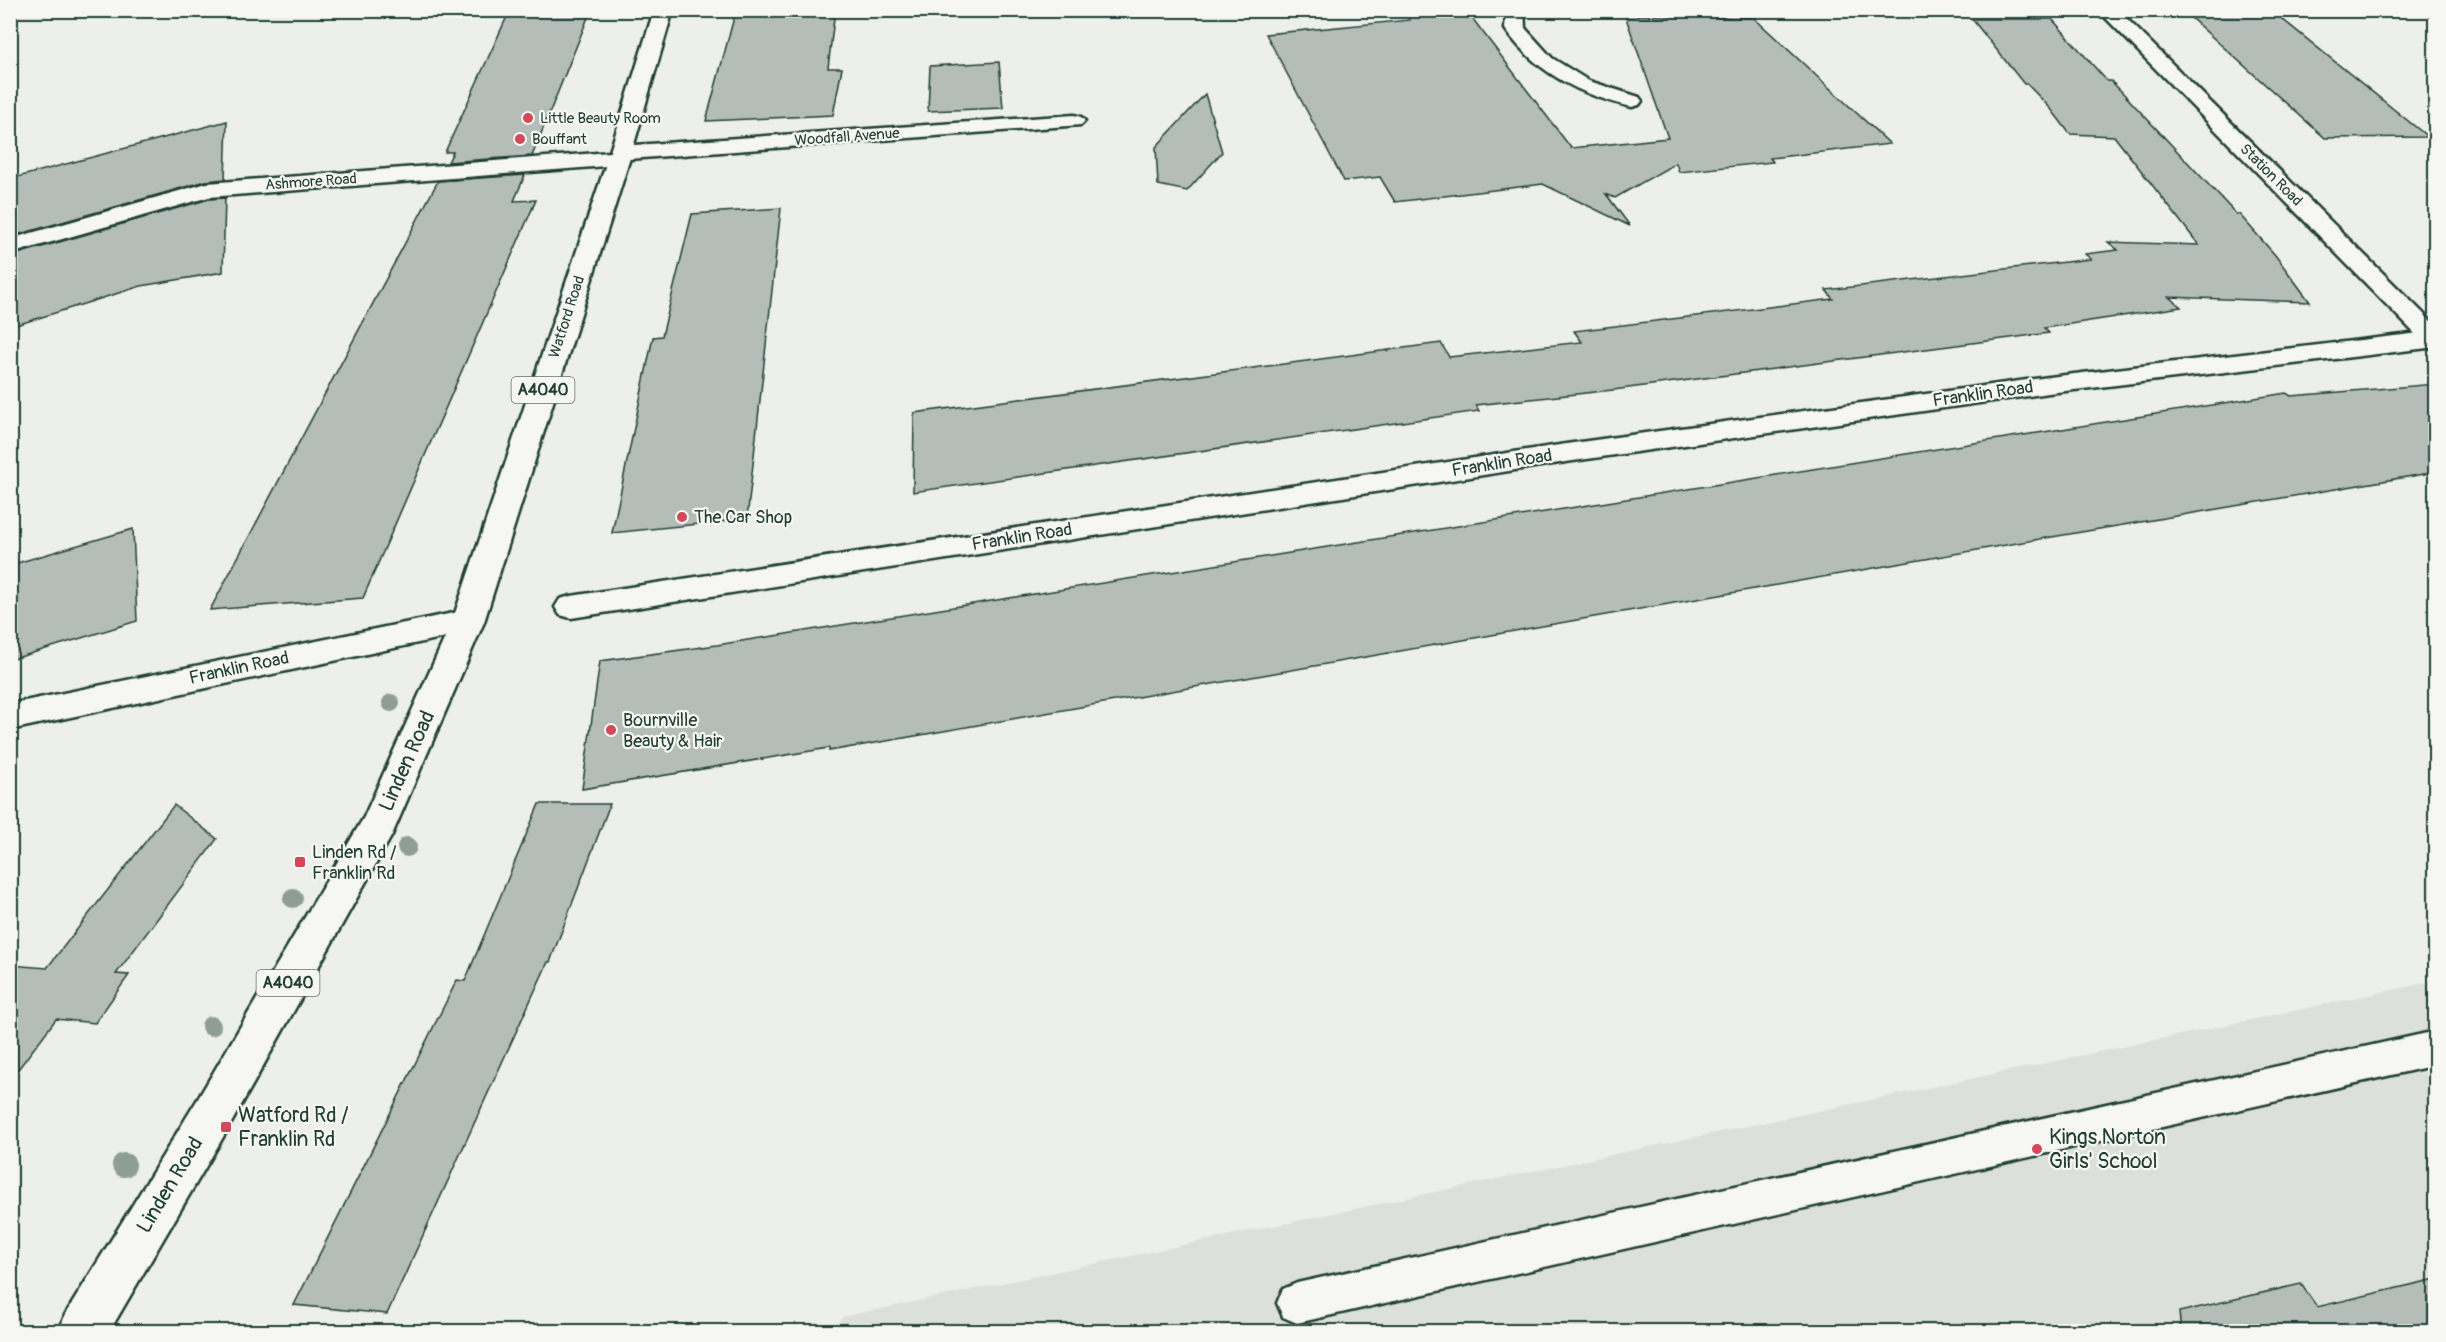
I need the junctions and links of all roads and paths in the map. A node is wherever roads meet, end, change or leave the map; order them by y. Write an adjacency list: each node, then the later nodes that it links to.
1 (664, 10): 6 (main road, Watford Road / A4040)
2 (1515, 10): 4 (main road)
3 (2107, 10): 8 (main road, Station Road)
4 (1632, 101)
5 (1074, 121): 6 (main road, Woodfall Avenue)
6 (619, 155): 7 (main road, Ashmore Road); 10 (main road, Watford Road / A4040)
7 (10, 247)
8 (2435, 339): 9 (main road, Franklin Road)
9 (571, 607)
10 (468, 622): 11 (main road, Franklin Road); 14 (main road, Linden Road / A4040)
11 (10, 717)
12 (2436, 1048): 13 (lane)
13 (1298, 1303)
14 (82, 1332)

